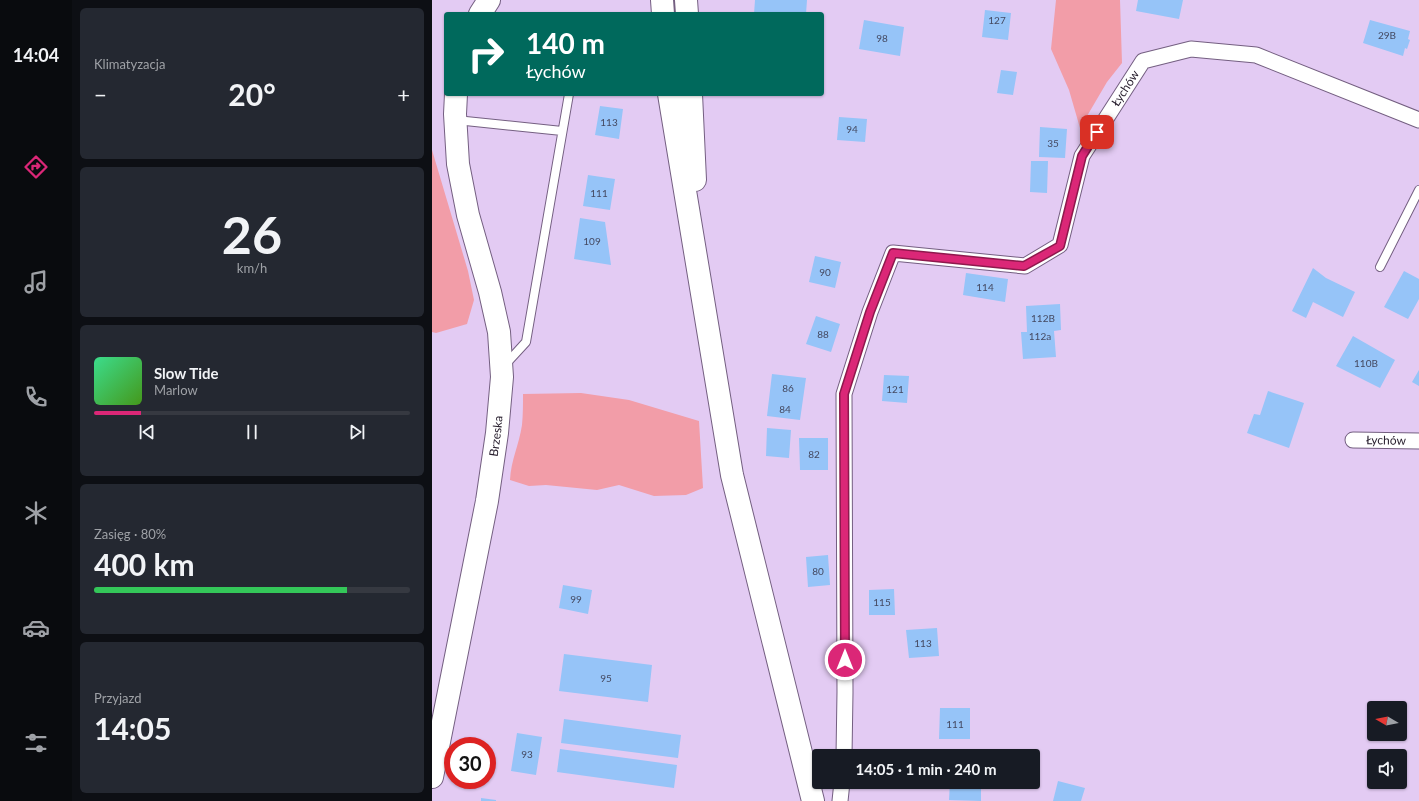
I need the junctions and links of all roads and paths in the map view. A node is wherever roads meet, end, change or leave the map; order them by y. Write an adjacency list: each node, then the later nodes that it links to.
1 (472, 0): 5 (main road)
2 (489, 0): 6 (main road)
3 (662, 0): 7 (main road)
4 (686, 0): 8 (main road)
5 (469, 12)
6 (481, 12)
7 (663, 12)
8 (687, 12)
9 (456, 96): 13 (main road, Brzeska)
10 (569, 96): 15 (lane)
11 (669, 96): 18 (main road)
12 (691, 96): 18 (main road)
13 (455, 120): 15 (lane); 19 (main road, Brzeska)
14 (1419, 120): 22 (street, Łychów)
15 (562, 131): 19 (lane)
16 (1419, 190): 17 (lane)
17 (1380, 267)
18 (700, 283): 25 (main road)
19 (501, 369): 23 (main road, Brzeska)
20 (1353, 440): 21 (street, Łychów)
21 (1419, 441)
22 (844, 749)
23 (432, 777)
24 (841, 789): 26 (street)
25 (813, 801)
26 (840, 801)

